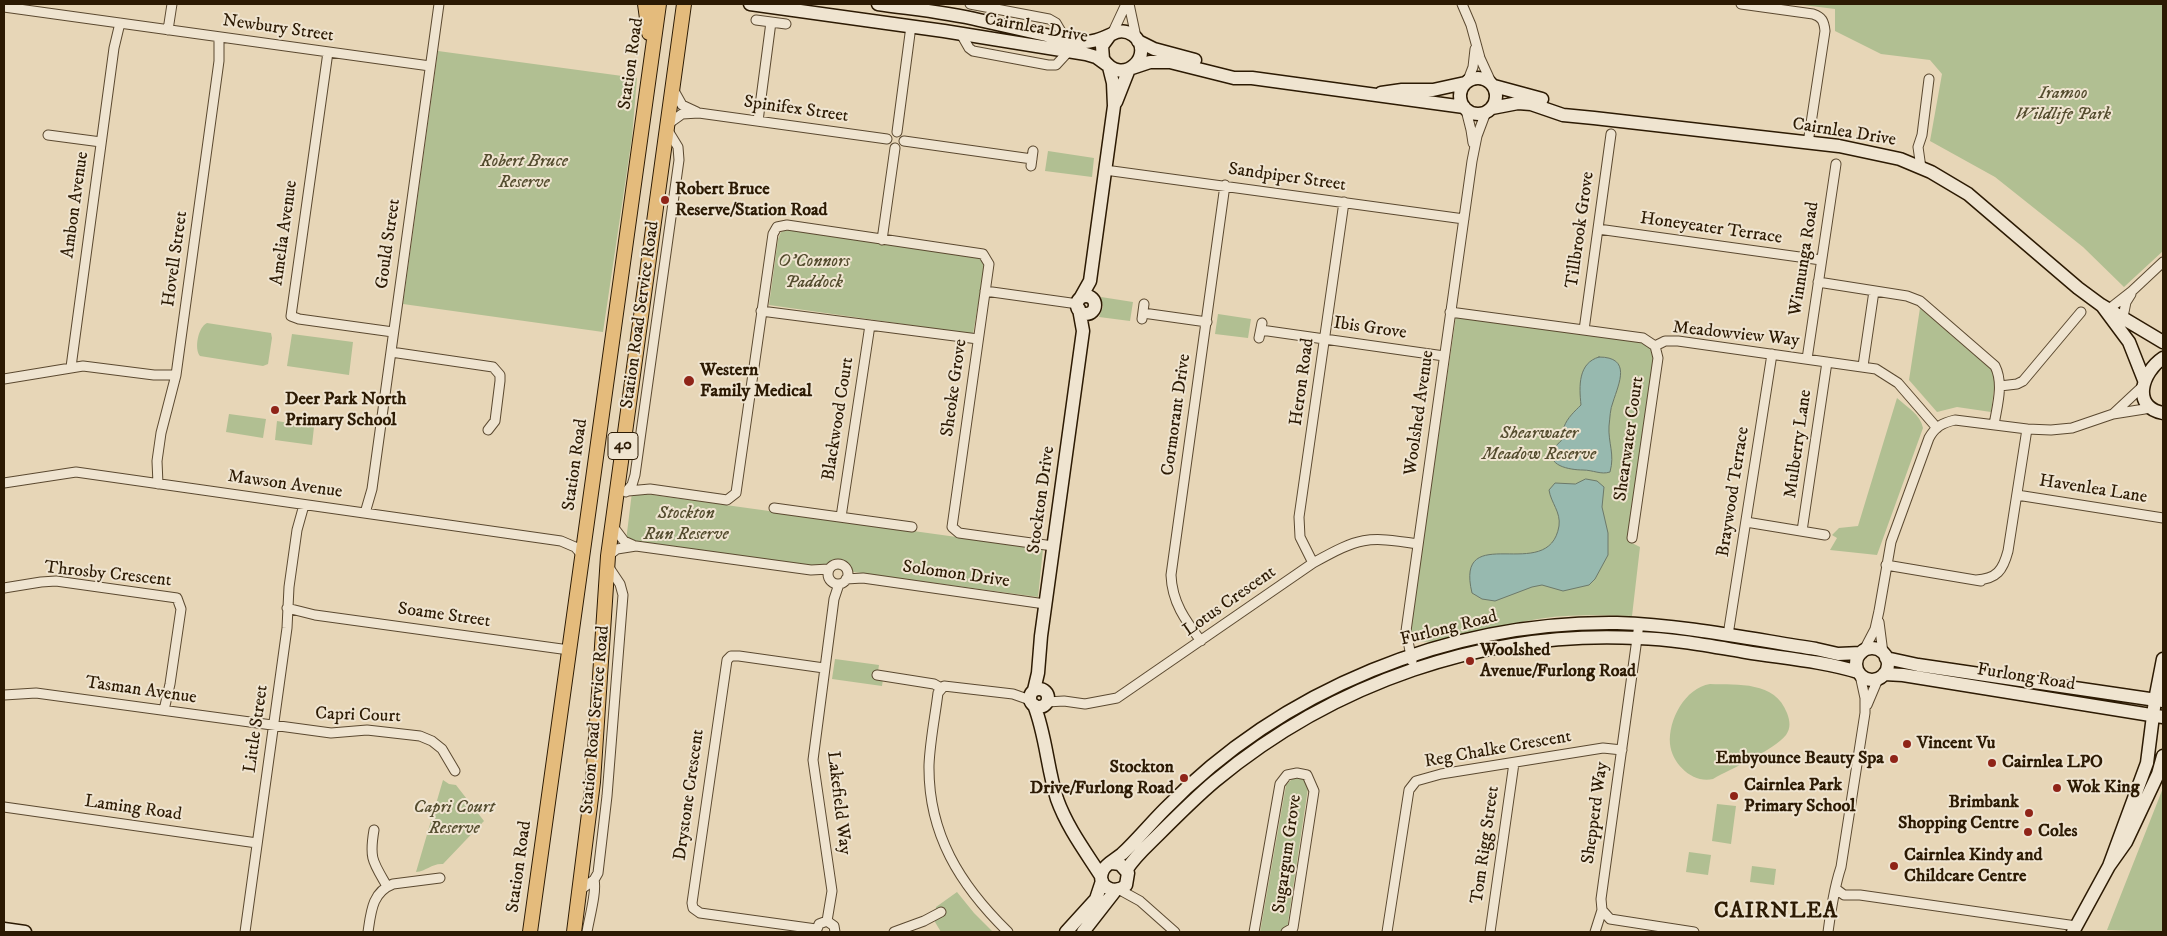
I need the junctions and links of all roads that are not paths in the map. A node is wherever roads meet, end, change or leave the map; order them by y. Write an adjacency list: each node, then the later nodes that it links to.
1 (172, 4): 19 (street)
2 (439, 4): 27 (street, Gould Street)
3 (645, 4): 26 (main road)
4 (659, 4): 26 (main road, Station Road / 40)
5 (684, 4): 34 (main road, 40)
6 (750, 4): 18 (street, Cairnlea Drive)
7 (878, 4): 13 (street, Cairnlea Drive)
8 (970, 4): 24 (street)
9 (1128, 4): 20 (street); 22 (street)
10 (1462, 4): 23 (street)
11 (1741, 4): 49 (street)
12 (4, 7): 16 (street, Newbury Street)
13 (916, 9): 18 (street); 24 (street, Cairnlea Drive)
14 (756, 20): 15 (street)
15 (771, 22): 17 (street); 41 (street)
16 (118, 23): 19 (street, Newbury Street); 47 (street, Ambon Avenue)
17 (786, 24)
18 (911, 26): 24 (street, Cairnlea Drive); 43 (street)
19 (168, 30): 21 (street, Newbury Street)
20 (1111, 34): 22 (street); 24 (street, Cairnlea Drive); 28 (street)
21 (222, 38): 25 (street, Newbury Street); 94 (street, Hovell Street)
22 (1137, 39): 29 (street); 30 (street)
23 (1475, 42): 32 (street); 33 (street)
24 (1067, 46): 28 (street, Cairnlea Drive)
25 (328, 52): 27 (street, Newbury Street); 80 (street, Amelia Avenue)
26 (651, 58): 119 (main road, Station Road / 40)
27 (430, 66): 80 (street, Gould Street)
28 (1108, 66): 29 (street); 36 (street)
29 (1131, 69): 30 (street); 36 (street)
30 (1252, 78): 35 (street)
31 (1929, 78): 50 (street)
32 (1466, 81): 33 (street); 35 (street); 37 (street)
33 (1492, 84): 38 (street); 40 (street, Cairnlea Drive)
34 (673, 87): 39 (street, Spinifex Street); 42 (main road, 40)
35 (1371, 95): 37 (street)
36 (1114, 106): 57 (street)
37 (1465, 108): 38 (street); 54 (street, Woolshed Avenue)
38 (1489, 110): 40 (street, Cairnlea Drive); 54 (street, Woolshed Avenue)
39 (699, 113): 41 (street, Spinifex Street); 42 (street, Spinifex Street)
40 (1594, 118): 49 (street, Cairnlea Drive)
41 (758, 121): 46 (street, Spinifex Street)
42 (667, 127): 103 (street, Station Road Service Road); 109 (main road, 40)
43 (897, 132): 46 (street); 48 (street)
44 (1611, 134): 61 (street, Tillbrook Grove)
45 (48, 135): 47 (street)
46 (887, 139): 51 (street)
47 (101, 142): 92 (street, Ambon Avenue)
48 (904, 142): 51 (street); 52 (street)
49 (1808, 143): 53 (street, Cairnlea Drive)
50 (1918, 147): 53 (street); 56 (street)
51 (895, 148): 62 (street)
52 (1032, 158)
53 (1900, 159): 56 (street, Cairnlea Drive)
54 (1472, 161): 60 (street, Woolshed Avenue)
55 (1836, 164): 63 (street, Winnunga Road)
56 (1921, 168): 70 (street, Cairnlea Drive)
57 (1105, 170): 58 (street, Sandpiper Street); 69 (street)
58 (1225, 185): 59 (street, Sandpiper Street); 76 (street, Cormorant Drive)
59 (1344, 202): 60 (street, Sandpiper Street); 82 (street, Heron Road)
60 (1464, 219): 73 (street, Woolshed Avenue)
61 (1598, 229): 63 (street, Honeyeater Terrace); 79 (street, Tillbrook Grove)
62 (882, 240): 66 (street, Sheoke Grove); 71 (street)
63 (1821, 260): 65 (street, Winnunga Road)
64 (2163, 262): 68 (street)
65 (1818, 282): 67 (street); 89 (street, Winnunga Road)
66 (985, 291): 69 (street); 81 (street, Sheoke Grove)
67 (1874, 291): 91 (street); 96 (street)
68 (2132, 291): 70 (street); 75 (street)
69 (1085, 304): 125 (street, Stockton Drive)
70 (2105, 307): 75 (street, Cairnlea Drive); 95 (street, Cairnlea Drive)
71 (761, 311): 77 (street); 106 (street)
72 (1143, 312): 76 (street)
73 (1450, 312): 79 (street, Meadowview Way); 87 (street, Woolshed Avenue)
74 (2080, 312): 96 (street)
75 (2123, 317): 83 (street, Cairnlea Drive)
76 (1207, 322): 138 (street, Cormorant Drive)
77 (870, 325): 81 (street); 113 (street, Blackwood Court)
78 (1260, 330): 82 (street, Ibis Grove)
79 (1584, 330): 84 (street, Meadowview Way)
80 (393, 332): 85 (street, Gould Street)
81 (978, 339): 125 (street, Sheoke Grove)
82 (1325, 339): 87 (street, Ibis Grove); 128 (street, Heron Road)
83 (2163, 342)
84 (1655, 346): 86 (street, Meadowview Way); 121 (street, Shearwater Court)
85 (390, 352): 102 (street); 112 (street, Gould Street)
86 (1772, 354): 89 (street, Meadowview Way); 115 (street, Braywood Terrace)
87 (1444, 356): 123 (street, Woolshed Avenue)
88 (2163, 358): 95 (street)
89 (1807, 359): 90 (street, Meadowview Way)
90 (1828, 362): 91 (street, Meadowview Way); 118 (street, Mulberry Lane)
91 (1863, 366): 100 (street, Meadowview Way)
92 (71, 367): 93 (street); 94 (street)
93 (4, 379)
94 (175, 379): 105 (street, Hovell Street)
95 (2143, 383): 97 (street, Cairnlea Drive); 98 (street)
96 (2000, 386): 99 (street)
97 (2159, 413): 98 (street)
98 (2113, 414): 101 (street)
99 (1994, 425): 100 (street); 101 (street)
100 (1937, 428): 129 (street)
101 (2027, 429): 108 (street)
102 (488, 430)
103 (635, 475): 106 (street); 107 (street, Station Road Service Road)
104 (4, 483): 105 (street, Mawson Avenue)
105 (154, 483): 110 (street, Mawson Avenue)
106 (650, 489): 107 (street)
107 (628, 491): 109 (street, Station Road Service Road)
108 (2017, 495): 114 (street, Havenlea Lane); 129 (street)
109 (615, 501): 116 (main road, 40)
110 (301, 504): 112 (street, Mawson Avenue); 133 (street, Little Street)
111 (774, 508): 113 (street)
112 (369, 513): 122 (street, Mawson Avenue)
113 (841, 517): 117 (street)
114 (2163, 518)
115 (1746, 522): 118 (street); 136 (street, Braywood Terrace)
116 (612, 526): 124 (street, Solomon Drive); 127 (main road, 40)
117 (912, 527)
118 (1802, 531): 120 (street)
119 (586, 532): 122 (street, Mawson Avenue); 126 (main road, Station Road / 40)
120 (1825, 535)
121 (1632, 538)
122 (562, 540): 126 (street, Mawson Avenue)
123 (1418, 544): 128 (street, Lotus Crescent); 141 (street, Woolshed Avenue)
124 (636, 546): 127 (street, Solomon Drive); 130 (street, Solomon Drive)
125 (1053, 546): 132 (street, Stockton Drive)
126 (582, 555): 139 (main road, Station Road / 40)
127 (608, 561): 171 (street, Station Road Service Road); 174 (main road, 40)
128 (1313, 563): 138 (street, Lotus Crescent)
129 (1886, 565): 134 (street)
130 (837, 577): 132 (street, Solomon Drive); 144 (street, Lakefield Way)
131 (4, 588): 155 (street, Throsby Crescent)
132 (1045, 604): 153 (street, Stockton Drive)
133 (287, 611): 139 (street, Soame Street); 158 (street, Little Street)
134 (1879, 612): 140 (street); 142 (street)
135 (1639, 624): 136 (street, Furlong Road); 137 (street, Shepperd Way); 141 (street, Furlong Road)
136 (1728, 635): 140 (street, Furlong Road)
137 (1638, 638): 145 (street, Furlong Road); 147 (street, Furlong Road); 159 (street, Shepperd Way)
138 (1201, 642): 153 (street, Lotus Crescent)
139 (569, 650): 186 (main road, Station Road / 40)
140 (1862, 652): 142 (street); 147 (street)
141 (1410, 655): 145 (street, Woolshed Avenue); 167 (street, Furlong Road)
142 (1884, 655): 146 (street, Furlong Road); 149 (street)
143 (2163, 659): 154 (street)
144 (824, 668): 178 (street, Lakefield Way); 182 (street, Drystone Crescent)
145 (1414, 668): 172 (street, Furlong Road)
146 (1967, 672): 151 (street); 154 (street, Furlong Road)
147 (1859, 674): 149 (street); 156 (street)
148 (877, 675): 150 (street)
149 (1881, 677): 151 (street, Furlong Road); 156 (street)
150 (941, 688): 153 (street); 191 (street)
151 (1978, 688): 157 (street, Furlong Road)
152 (4, 694): 155 (street, Tasman Avenue)
153 (1039, 697): 166 (street)
154 (2159, 700): 157 (street)
155 (167, 711): 158 (street, Tasman Avenue)
156 (1865, 713): 175 (street)
157 (2158, 716): 168 (street)
158 (274, 726): 162 (street, Capri Court); 165 (street, Little Street)
159 (1622, 750): 161 (street, Reg Chalke Crescent); 176 (street, Shepperd Way)
160 (2163, 756): 168 (street)
161 (1514, 763): 196 (street, Reg Chalke Crescent); 197 (street, Tom Rigg Street)
162 (455, 771)
163 (4, 807): 165 (street, Laming Road)
164 (374, 830): 173 (street)
165 (257, 842): 184 (street, Little Street)
166 (1086, 851): 167 (street); 170 (street)
167 (1110, 864): 170 (street); 172 (street)
168 (2109, 866): 180 (street)
169 (440, 878): 173 (street)
170 (1101, 878): 172 (street); 192 (street)
171 (594, 880): 174 (street); 188 (street, Station Road Service Road)
172 (1123, 883): 193 (street, Furlong Road); 194 (street)
173 (387, 886): 185 (street)
174 (580, 890): 187 (main road, 40)
175 (1840, 890): 180 (street); 200 (street)
176 (1602, 910): 198 (street, Shepperd Way); 199 (street)
177 (941, 912): 190 (street)
178 (827, 921): 182 (street); 189 (street)
179 (4, 929): 183 (street)
180 (2074, 929)
181 (1258, 930): 195 (street, Sugargum Grove)
182 (816, 931)
183 (25, 932)
184 (245, 932)
185 (368, 932)
186 (530, 932)
187 (574, 932)
188 (587, 932)
189 (837, 932)
190 (894, 932)
191 (1008, 932)
192 (1066, 932)
193 (1083, 932)
194 (1176, 932)
195 (1286, 932)
196 (1387, 932)
197 (1490, 932)
198 (1595, 932)
199 (1694, 932)
200 (1828, 932)

